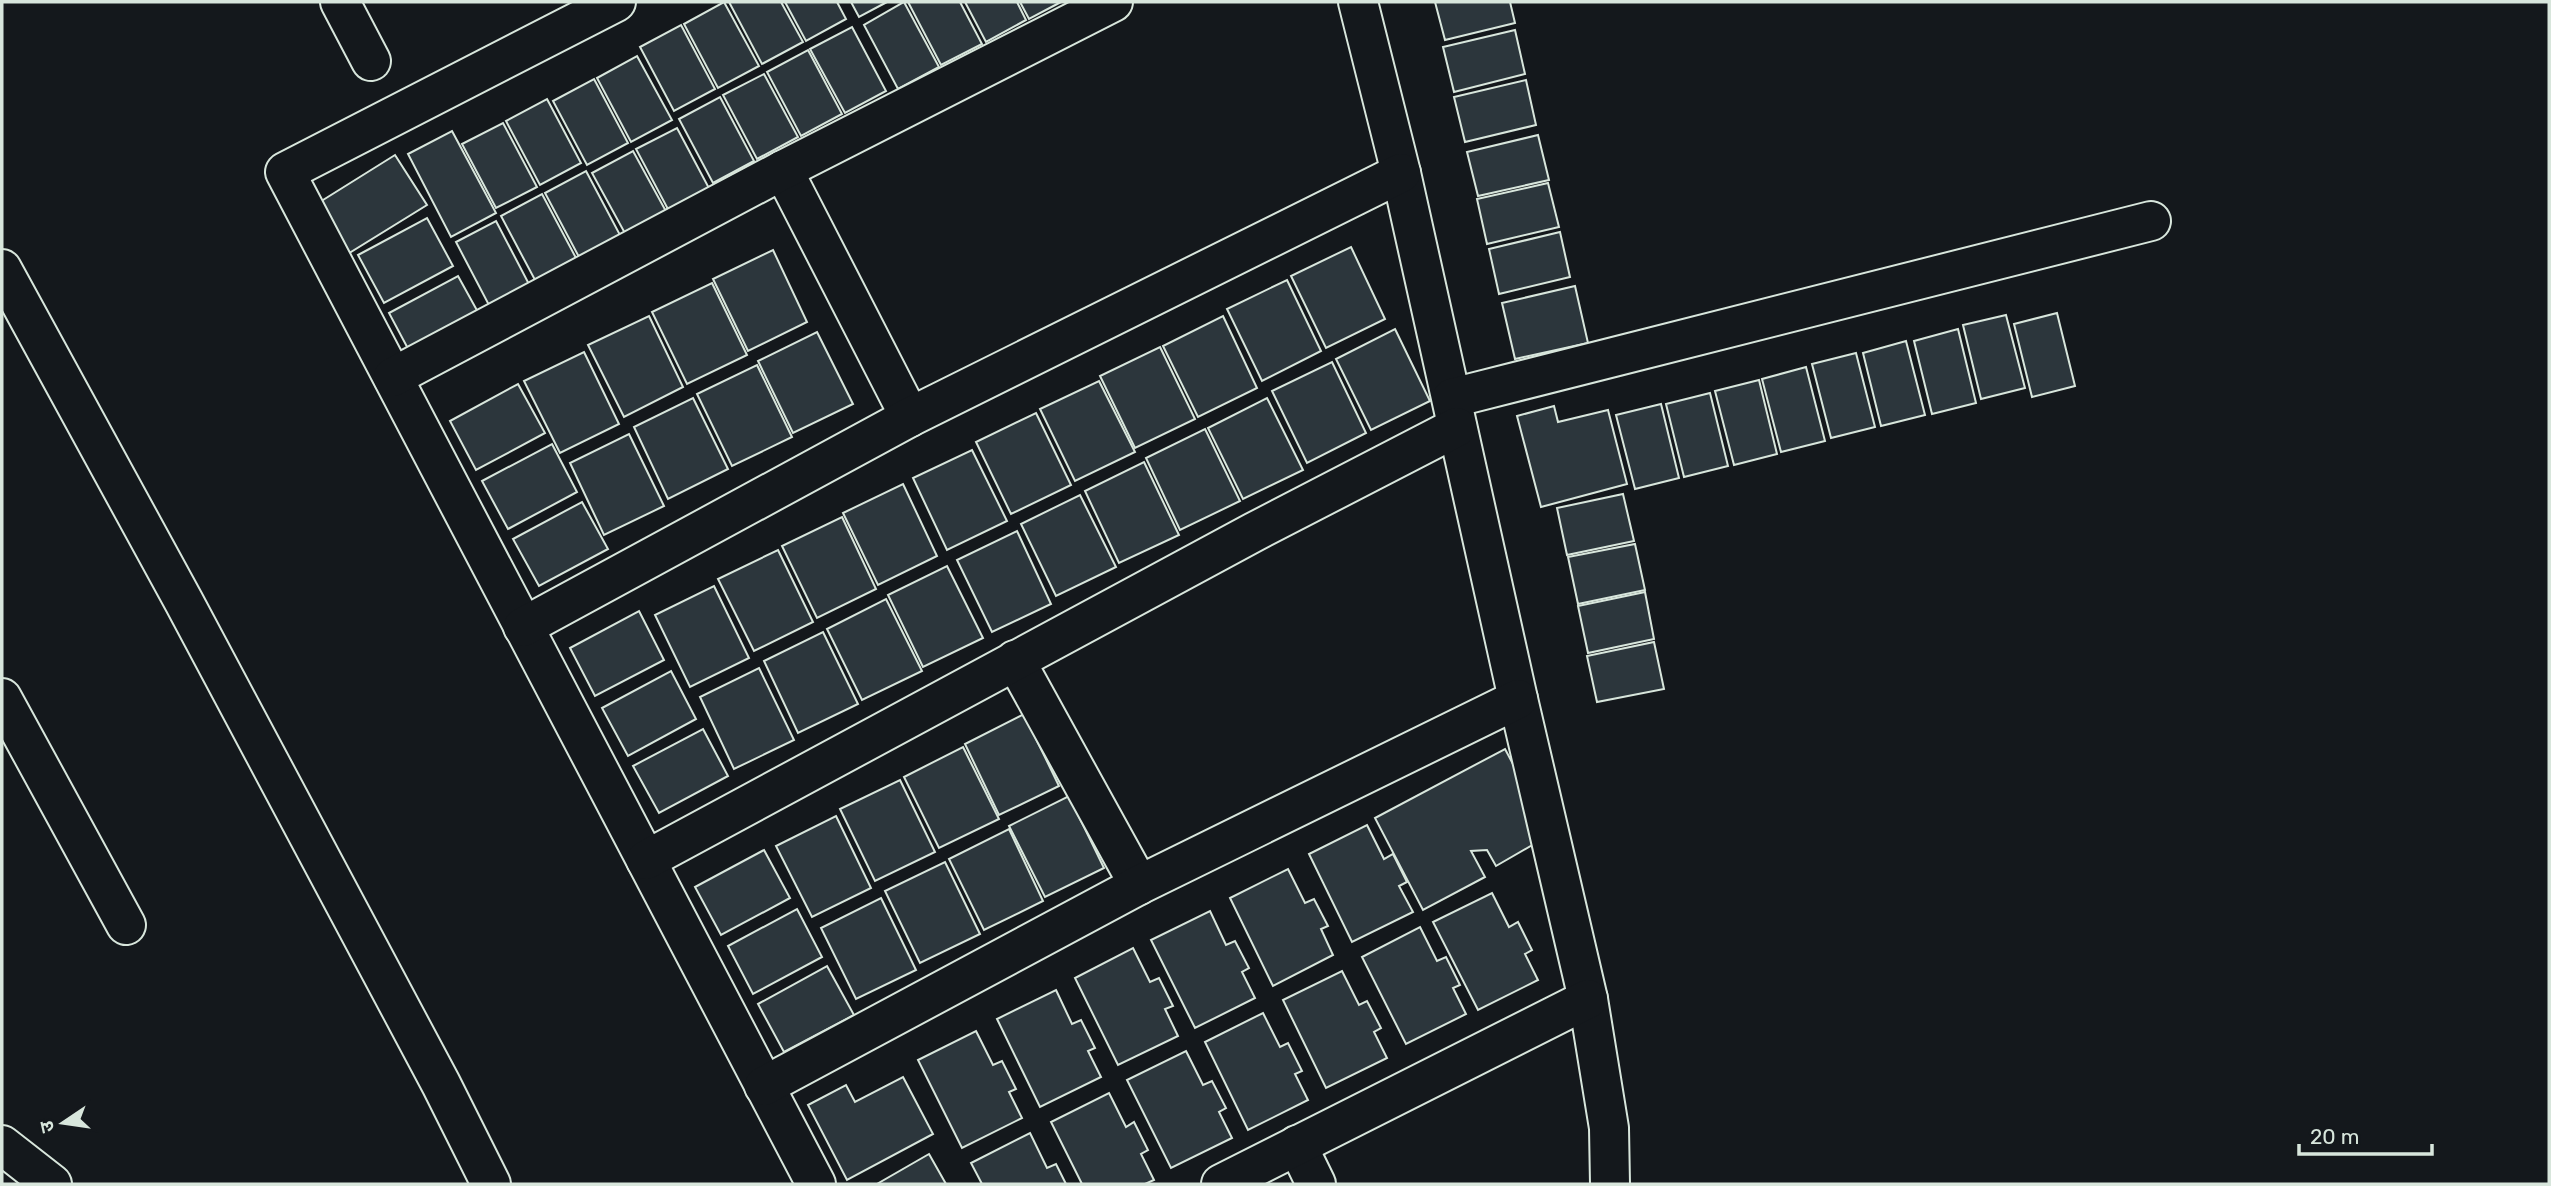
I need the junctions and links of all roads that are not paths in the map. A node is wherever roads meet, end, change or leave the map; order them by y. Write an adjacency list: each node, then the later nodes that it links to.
1 (340, 2): 5 (street)
2 (616, 2): 10 (street)
3 (1113, 2): 6 (street)
4 (1358, 2): 7 (street)
5 (371, 61)
6 (783, 170): 10 (street); 12 (street)
7 (1401, 173): 11 (street); 12 (street)
8 (2151, 221): 11 (street)
9 (2, 269): 25 (street)
10 (393, 377): 13 (street)
11 (1455, 412): 14 (street); 16 (street)
12 (910, 417): 13 (street)
13 (523, 627): 17 (street)
14 (1015, 660): 17 (street); 18 (street)
15 (2, 698): 19 (street)
16 (1518, 699): 18 (street); 20 (street)
17 (646, 860): 21 (street)
18 (1139, 885): 21 (street)
19 (126, 925)
20 (1588, 999): 23 (street); 29 (street)
21 (764, 1086): 26 (street)
22 (2, 1145): 24 (street)
23 (1297, 1145): 27 (street); 28 (street)
24 (52, 1184)
25 (491, 1184)
26 (816, 1184)
27 (1222, 1184)
28 (1316, 1184)
29 (1610, 1184)

